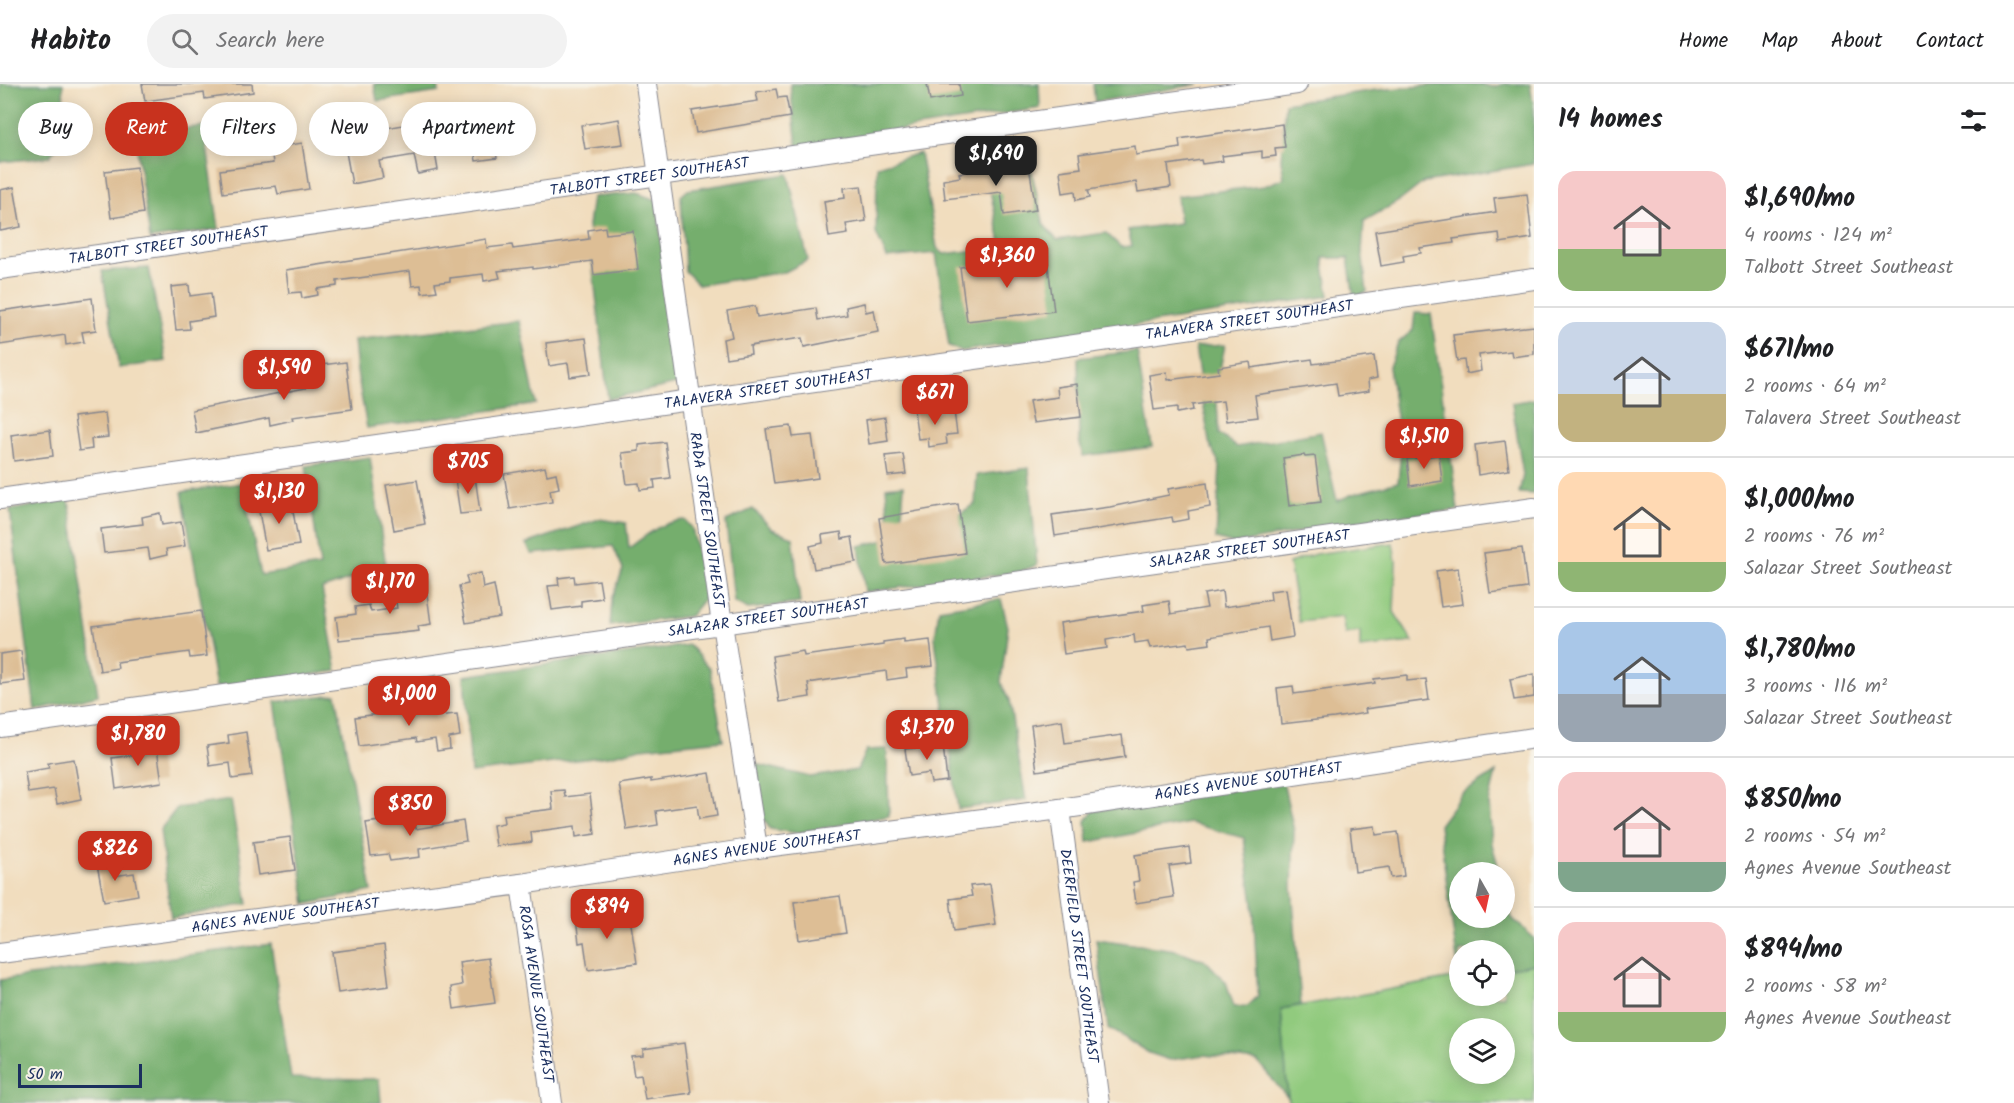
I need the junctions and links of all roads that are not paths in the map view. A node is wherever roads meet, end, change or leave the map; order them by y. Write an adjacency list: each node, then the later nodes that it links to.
1 (646, 84): 3 (street, RADA STREET SOUTHEAST)
2 (1297, 84): 3 (street, TALBOTT STREET SOUTHEAST)
3 (659, 175): 4 (street, TALBOTT STREET SOUTHEAST); 6 (street, RADA STREET SOUTHEAST)
4 (0, 268)
5 (1534, 279): 6 (street, TALAVERA STREET SOUTHEAST)
6 (692, 399): 7 (street, TALAVERA STREET SOUTHEAST); 9 (street, RADA STREET SOUTHEAST)
7 (0, 499)
8 (1534, 508): 9 (street, SALAZAR STREET SOUTHEAST)
9 (722, 624): 10 (street, SALAZAR STREET SOUTHEAST); 13 (street, RADA STREET SOUTHEAST)
10 (0, 727)
11 (1534, 738): 12 (street, AGNES AVENUE SOUTHEAST)
12 (1060, 809): 13 (street, AGNES AVENUE SOUTHEAST); 17 (street, DEERFIELD STREET SOUTHEAST)
13 (757, 848): 14 (street, AGNES AVENUE SOUTHEAST)
14 (521, 884): 15 (street, AGNES AVENUE SOUTHEAST); 16 (street, ROSA AVENUE SOUTHEAST)
15 (0, 953)
16 (552, 1103)
17 (1099, 1103)

